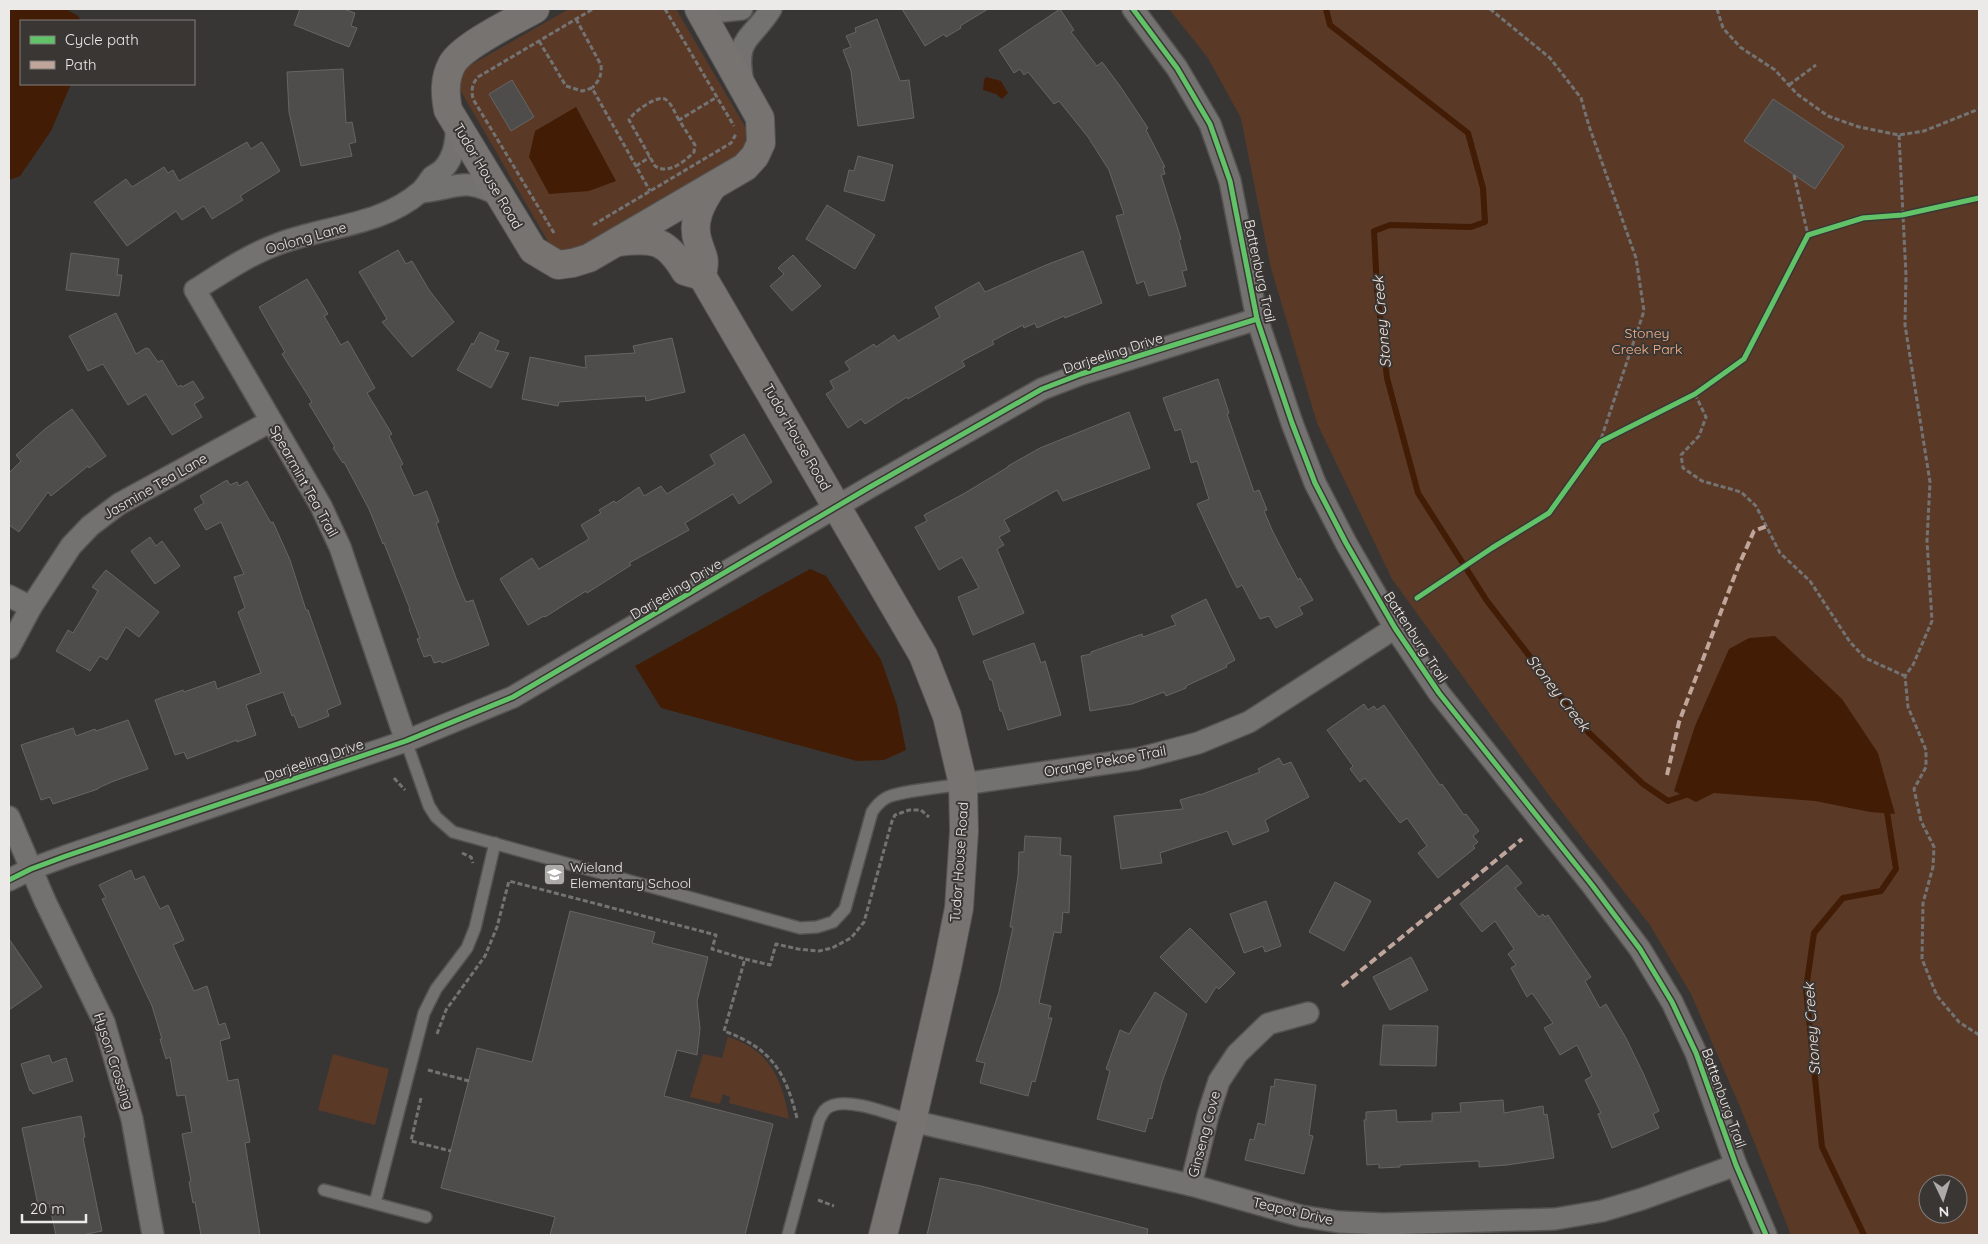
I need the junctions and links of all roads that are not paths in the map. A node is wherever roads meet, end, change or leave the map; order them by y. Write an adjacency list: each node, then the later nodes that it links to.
1 (511, 9): 8 (street, Tudor House Road)
2 (535, 9): 8 (street, Tudor House Road)
3 (698, 9): 9 (street, Tudor House Road)
4 (716, 9): 5 (street)
5 (742, 9)
6 (771, 9): 9 (street)
7 (1133, 9): 17 (street, Battenburg Trail)
8 (495, 32): 10 (street, Tudor House Road)
9 (744, 90): 11 (street, Tudor House Road)
10 (457, 125): 12 (street, Oolong Lane); 13 (street, Tudor House Road)
11 (712, 187): 14 (street, Tudor House Road); 15 (street, Tudor House Road)
12 (421, 192): 13 (street, Oolong Lane); 16 (street, Oolong Lane)
13 (500, 196): 14 (street, Tudor House Road)
14 (615, 243): 15 (street, Tudor House Road)
15 (702, 276): 19 (street, Tudor House Road)
16 (195, 290): 18 (street, Spearmint Tea Trail)
17 (1257, 319): 19 (street, Darjeeling Drive); 22 (street, Battenburg Trail)
18 (271, 421): 21 (street, Jasmine Tea Lane); 24 (street, Spearmint Tea Trail)
19 (837, 506): 24 (street, Darjeeling Drive); 25 (street, Tudor House Road)
20 (9, 596): 21 (street)
21 (31, 607): 23 (street, Jasmine Tea Lane)
22 (1394, 628): 25 (street, Orange Pekoe Trail); 32 (street, Battenburg Trail)
23 (9, 648)
24 (406, 741): 27 (lane); 28 (street, Darjeeling Drive)
25 (963, 784): 27 (lane); 31 (street, Tudor House Road)
26 (9, 818): 28 (street)
27 (495, 843): 35 (lane)
28 (31, 869): 29 (street, Darjeeling Drive); 37 (street, Hyson Crossing)
29 (9, 880)
30 (1308, 1013): 33 (street, Ginseng Cove)
31 (912, 1120): 33 (street, Teapot Drive); 38 (lane); 39 (street, Tudor House Road)
32 (1736, 1165): 33 (street, Teapot Drive); 40 (street, Battenburg Trail)
33 (1191, 1185)
34 (324, 1190): 35 (lane)
35 (374, 1203): 36 (lane)
36 (426, 1217)
37 (153, 1235)
38 (788, 1235)
39 (883, 1235)
40 (1766, 1235)

